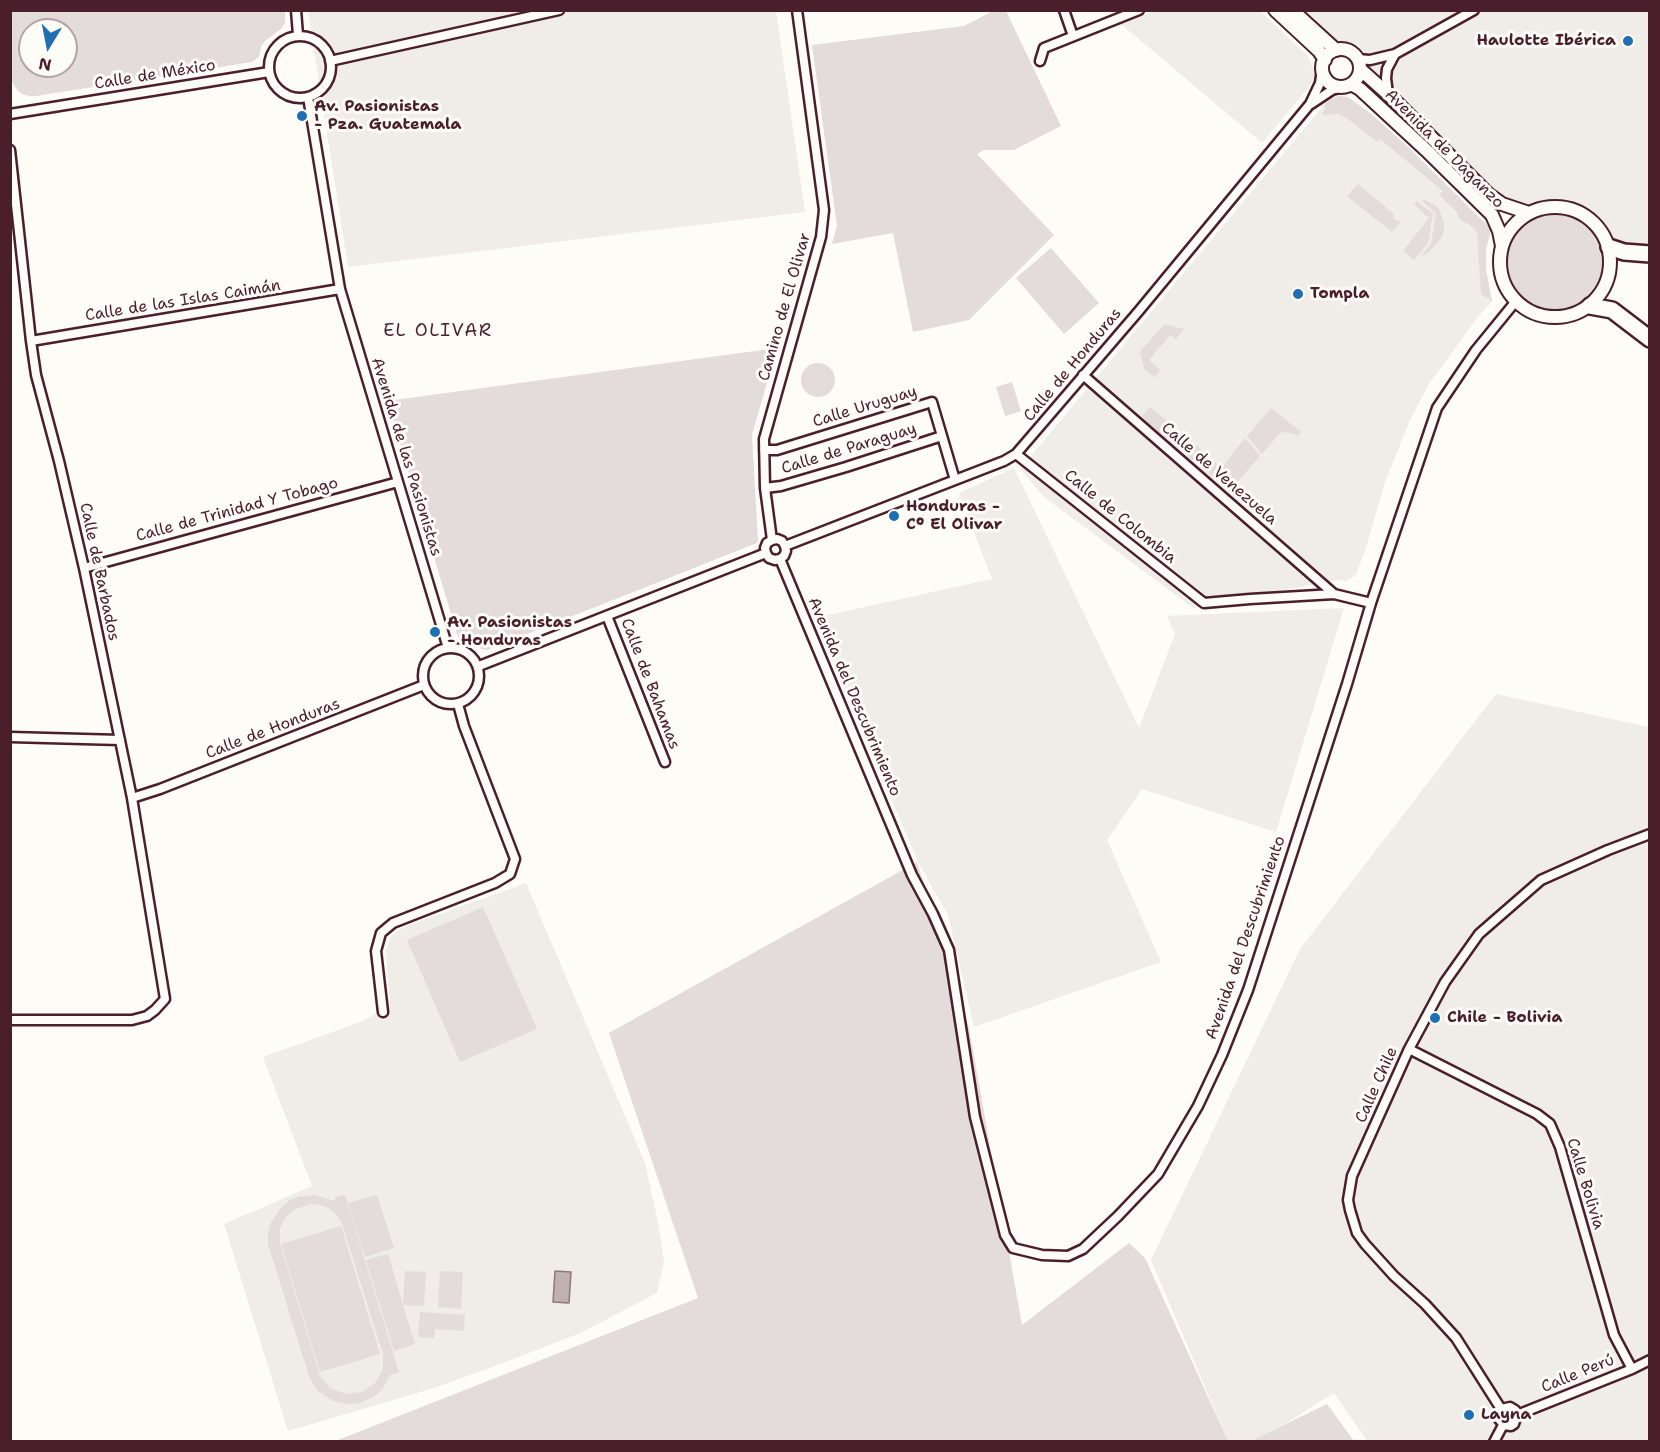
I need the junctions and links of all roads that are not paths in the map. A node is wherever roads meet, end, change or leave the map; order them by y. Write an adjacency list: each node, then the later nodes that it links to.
1 (296, 10): 9 (street)
2 (559, 10): 14 (street)
3 (796, 10): 35 (street, Camino de El Olivar)
4 (1064, 10): 10 (street)
5 (1139, 10): 10 (street)
6 (1275, 10): 15 (main road)
7 (1292, 10): 11 (main road)
8 (1474, 10): 12 (street)
9 (298, 35): 14 (street); 17 (street)
10 (1073, 36): 13 (street)
11 (1336, 50): 15 (main road); 16 (main road)
12 (1395, 54): 16 (street); 19 (street)
13 (1040, 61)
14 (330, 62): 20 (street)
15 (1324, 64): 18 (main road); 21 (street, Calle de Honduras)
16 (1359, 64): 18 (main road); 19 (main road, Avenida de Daganzo)
17 (268, 72): 20 (street); 22 (street, Calle de México)
18 (1347, 86): 21 (street, Calle de Honduras); 25 (main road, Avenida de Daganzo)
19 (1389, 95): 24 (main road, Avenida de Daganzo)
20 (308, 97): 28 (street, Avenida de las Pasionistas)
21 (1310, 104): 33 (street, Calle de Honduras)
22 (10, 114)
23 (10, 150): 32 (street, Calle de Barbados)
24 (1529, 213): 25 (main road); 26 (main road)
25 (1502, 246): 29 (main road)
26 (1609, 247): 27 (highway); 30 (main road)
27 (1650, 254)
28 (340, 289): 32 (street, Calle de las Islas Caimán); 38 (street, Avenida de las Pasionistas)
29 (1516, 302): 30 (main road); 46 (street, Avenida del Descubrimiento)
30 (1590, 306): 31 (highway)
31 (1650, 339)
32 (31, 341): 44 (street, Calle de Barbados)
33 (1083, 375): 36 (street, Calle de Honduras); 45 (street, Calle de Venezuela)
34 (942, 436): 35 (street, Calle Uruguay); 37 (street, Calle Uruguay); 39 (street, Calle de Paraguay)
35 (764, 450): 39 (street, Camino de El Olivar)
36 (1016, 454): 37 (street, Calle de Honduras); 45 (street, Calle de Colombia)
37 (955, 480): 41 (street, Calle de Honduras)
38 (398, 482): 44 (street, Calle de Trinidad Y Tobago); 48 (street, Avenida de las Pasionistas)
39 (765, 488): 40 (street, Camino de El Olivar)
40 (772, 540): 41 (street); 42 (street)
41 (785, 546): 43 (street)
42 (766, 554): 43 (street); 47 (street)
43 (780, 559): 46 (street, Avenida del Descubrimiento)
44 (84, 568): 53 (street, Calle de Barbados)
45 (1334, 594): 46 (street)
46 (1371, 603)
47 (607, 616): 49 (street); 54 (street, Calle de Bahamas)
48 (448, 648): 49 (street); 50 (street)
49 (479, 666): 51 (street)
50 (424, 685): 51 (street); 55 (street, Calle de Honduras)
51 (458, 704): 57 (street)
52 (10, 737): 53 (street)
53 (120, 740): 55 (street, Calle de Barbados)
54 (664, 762)
55 (132, 798): 58 (street, Calle de Barbados)
56 (1650, 834): 59 (street, Calle Chile)
57 (383, 1012)
58 (10, 1020)
59 (1409, 1049): 61 (street, Calle Bolivia); 62 (street, Calle Chile)
60 (1650, 1360): 61 (street, Calle Perú)
61 (1632, 1369): 63 (street, Calle Perú)
62 (1501, 1409): 63 (street); 64 (street)
63 (1517, 1415): 64 (street)
64 (1503, 1425): 65 (street)
65 (1494, 1442)

